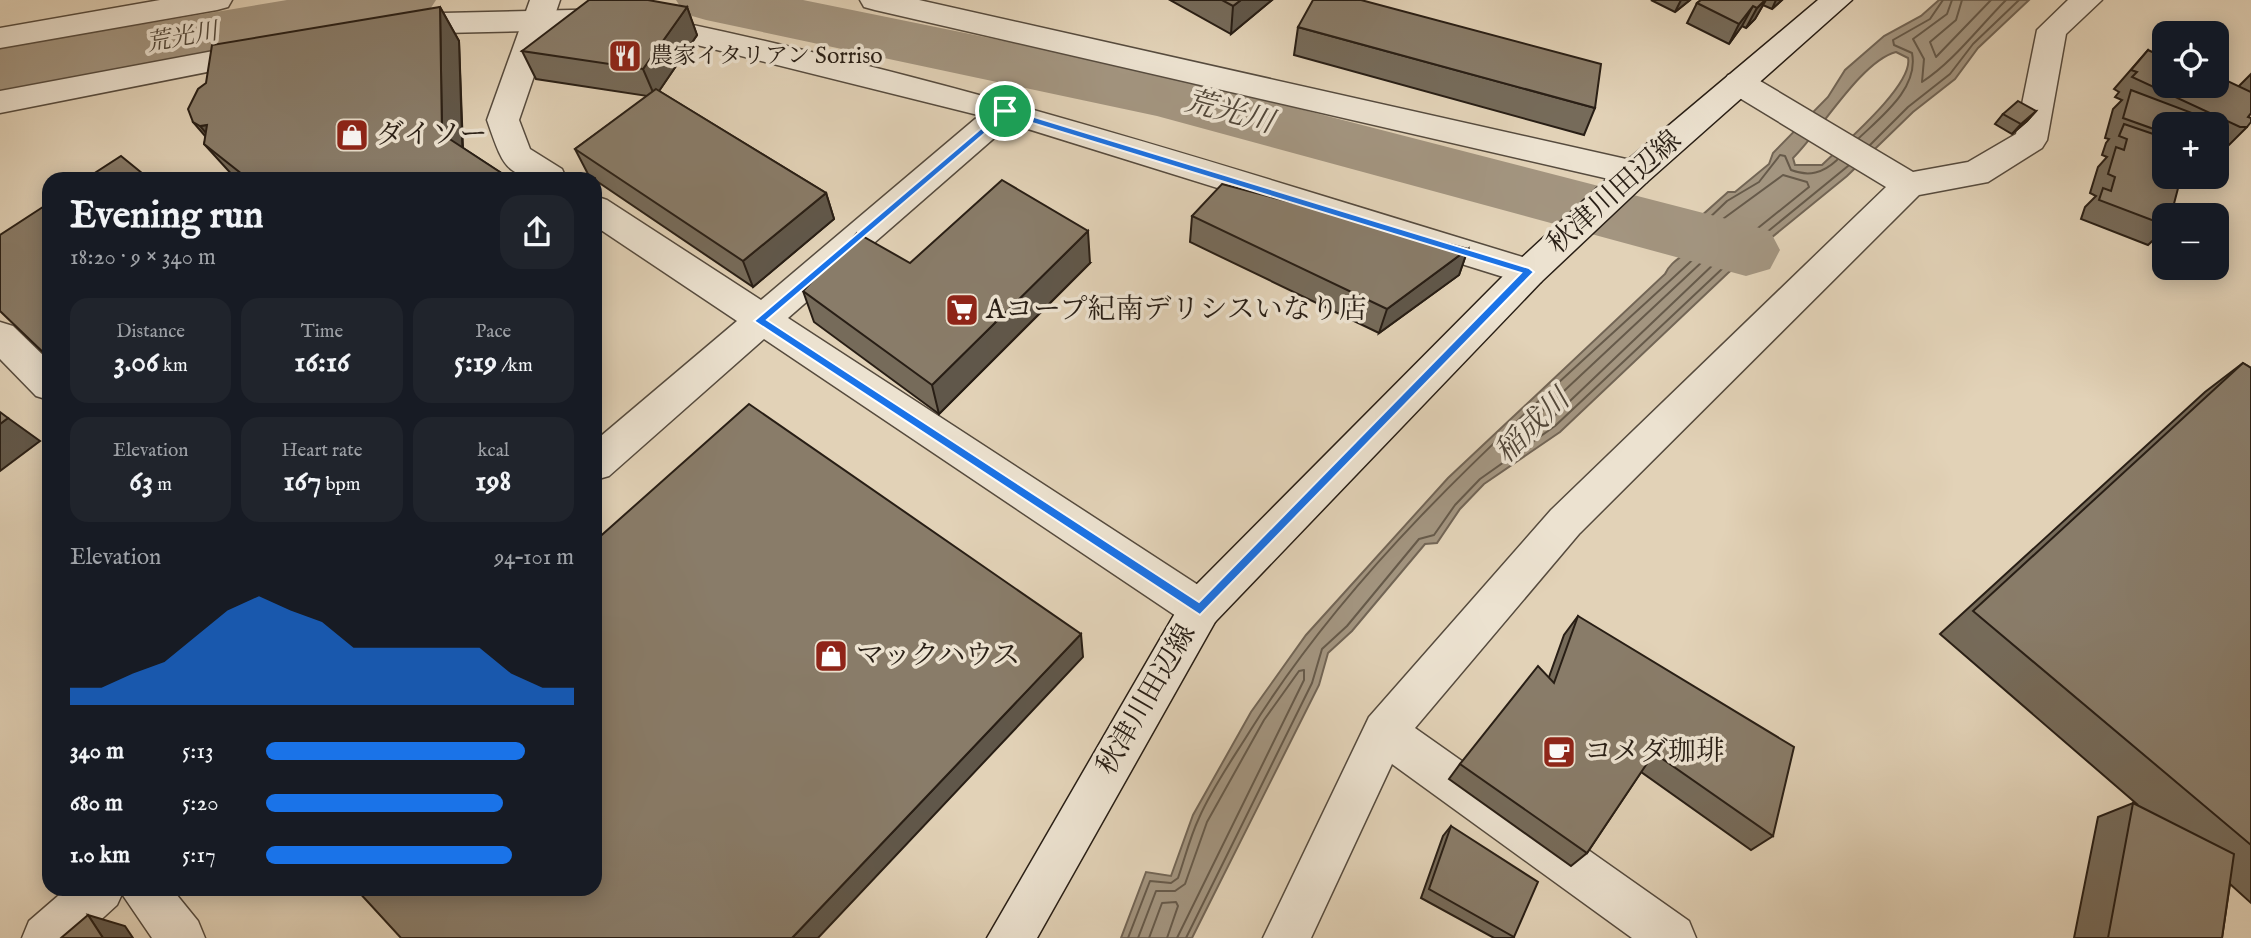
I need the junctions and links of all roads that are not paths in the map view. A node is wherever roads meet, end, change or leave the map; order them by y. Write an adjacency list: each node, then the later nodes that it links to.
1 (217, 0): 7 (street)
2 (875, 0): 13 (street)
3 (1838, 0): 9 (street, 秋津川田辺線)
4 (2087, 0): 14 (street)
5 (542, 8): 6 (street); 11 (street); 12 (street)
6 (374, 34)
7 (0, 38)
8 (292, 47): 10 (street)
9 (1739, 83): 13 (street, 秋津川田辺線); 14 (street)
10 (0, 102)
11 (1005, 111): 16 (street); 17 (street)
12 (541, 172)
13 (1635, 173): 16 (street, 秋津川田辺線)
14 (1909, 185): 22 (street)
15 (602, 214): 17 (street)
16 (1529, 272): 21 (street, 秋津川田辺線)
17 (760, 321): 20 (street); 21 (street)
18 (0, 335): 19 (street)
19 (42, 378)
20 (602, 458)
21 (1200, 609): 27 (street, 秋津川田辺線)
22 (1384, 732): 28 (street); 29 (street)
23 (93, 896): 25 (street)
24 (148, 896): 26 (street)
25 (46, 938)
26 (181, 938)
27 (1010, 938)
28 (1286, 938)
29 (1672, 938)

